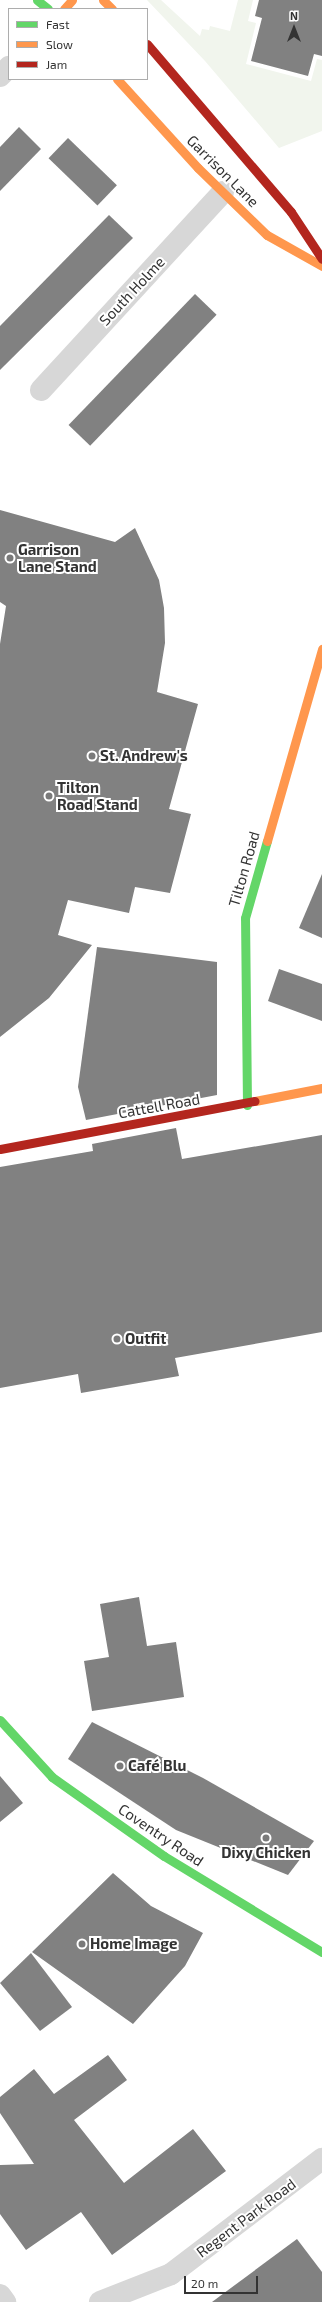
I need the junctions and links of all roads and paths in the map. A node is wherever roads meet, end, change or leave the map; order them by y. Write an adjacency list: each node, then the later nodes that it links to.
1 (37, 0): 4 (street)
2 (72, 0): 5 (street)
3 (103, 0): 6 (street)
4 (47, 8)
5 (65, 8)
6 (111, 8)
7 (148, 45): 12 (street, Garrison Lane)
8 (8, 68): 9 (street)
9 (0, 76)
10 (118, 80): 11 (street, Garrison Lane)
11 (223, 192): 13 (street, Garrison Lane); 14 (street, South Holme)
12 (322, 259)
13 (322, 266)
14 (41, 390)
15 (322, 649): 17 (street, Tilton Road)
16 (322, 1088): 17 (street, Cattell Road)
17 (247, 1105): 18 (street, Cattell Road)
18 (0, 1149)
19 (0, 1720): 20 (street, Coventry Road)
20 (322, 1952)
21 (322, 2159): 24 (street, Regent Park Road)
22 (0, 2295): 23 (street)
23 (6, 2302)
24 (100, 2302)

